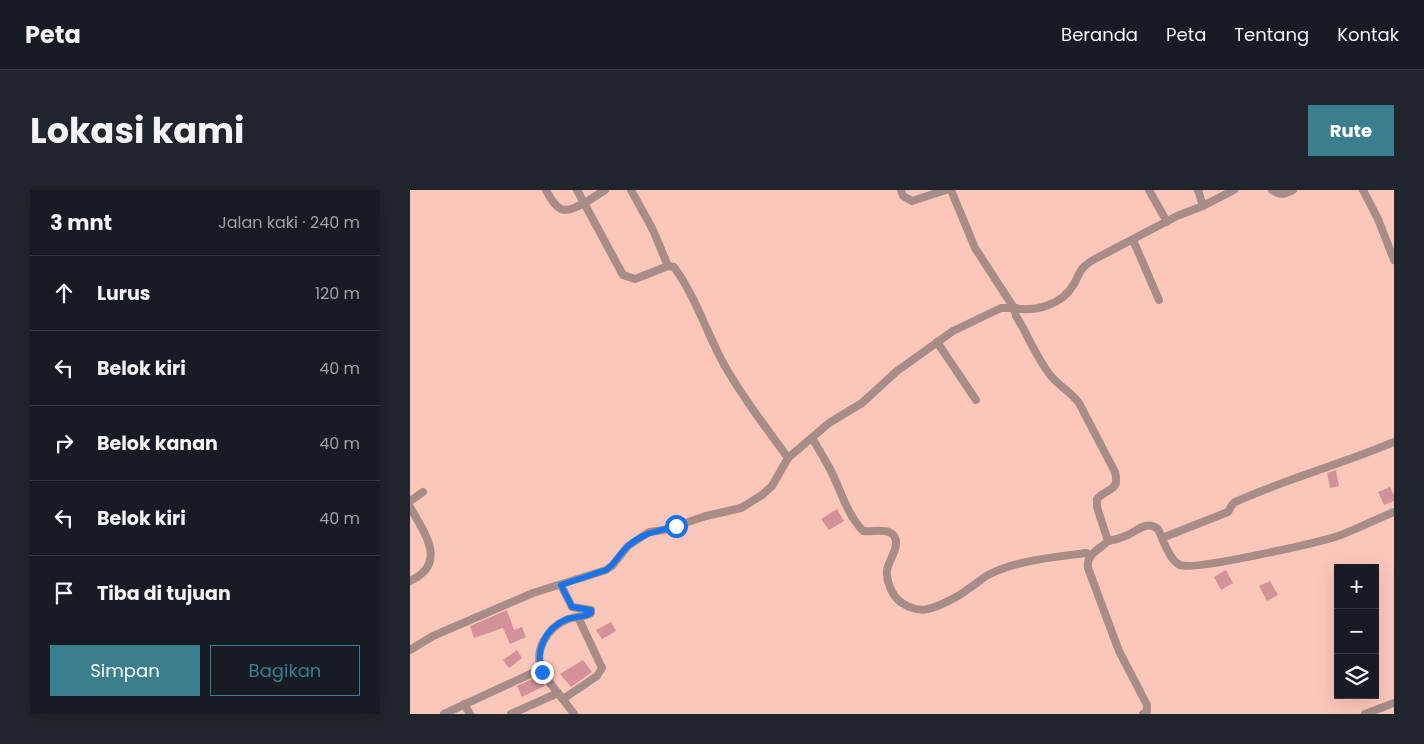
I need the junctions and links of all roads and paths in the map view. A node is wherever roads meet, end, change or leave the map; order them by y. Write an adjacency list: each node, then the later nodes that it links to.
1 (546, 190): 14 (street)
2 (577, 190): 14 (street)
3 (605, 190): 14 (street)
4 (631, 190): 19 (street)
5 (901, 190): 6 (street)
6 (946, 190)
7 (951, 190): 21 (street)
8 (1149, 190): 16 (street)
9 (1198, 190): 15 (street)
10 (1234, 190): 15 (street)
11 (1272, 190): 12 (street)
12 (1292, 190)
13 (1363, 190): 18 (street)
14 (584, 202): 19 (street)
15 (1203, 206): 16 (street)
16 (1167, 222): 17 (street)
17 (1134, 240): 20 (street); 21 (street)
18 (1394, 260)
19 (668, 266): 26 (street)
20 (1159, 300)
21 (1014, 308): 22 (street); 32 (street)
22 (937, 342): 23 (street); 24 (street)
23 (976, 400)
24 (812, 438): 26 (street); 33 (street)
25 (1394, 442): 31 (street)
26 (788, 458): 35 (street)
27 (423, 492): 28 (street)
28 (410, 501)
29 (410, 507): 34 (street)
30 (1394, 512): 31 (street)
31 (1162, 538): 32 (street)
32 (1108, 542): 33 (street)
33 (1091, 555): 46 (street)
34 (410, 581)
35 (561, 585): 36 (street); 37 (street)
36 (578, 617): 38 (street); 39 (street)
37 (410, 650)
38 (541, 669): 39 (street); 41 (street)
39 (561, 696): 44 (street); 45 (street)
40 (1394, 703): 47 (street)
41 (464, 704): 42 (street); 43 (street)
42 (444, 714)
43 (470, 714)
44 (511, 714)
45 (574, 714)
46 (1143, 714)
47 (1365, 714)

